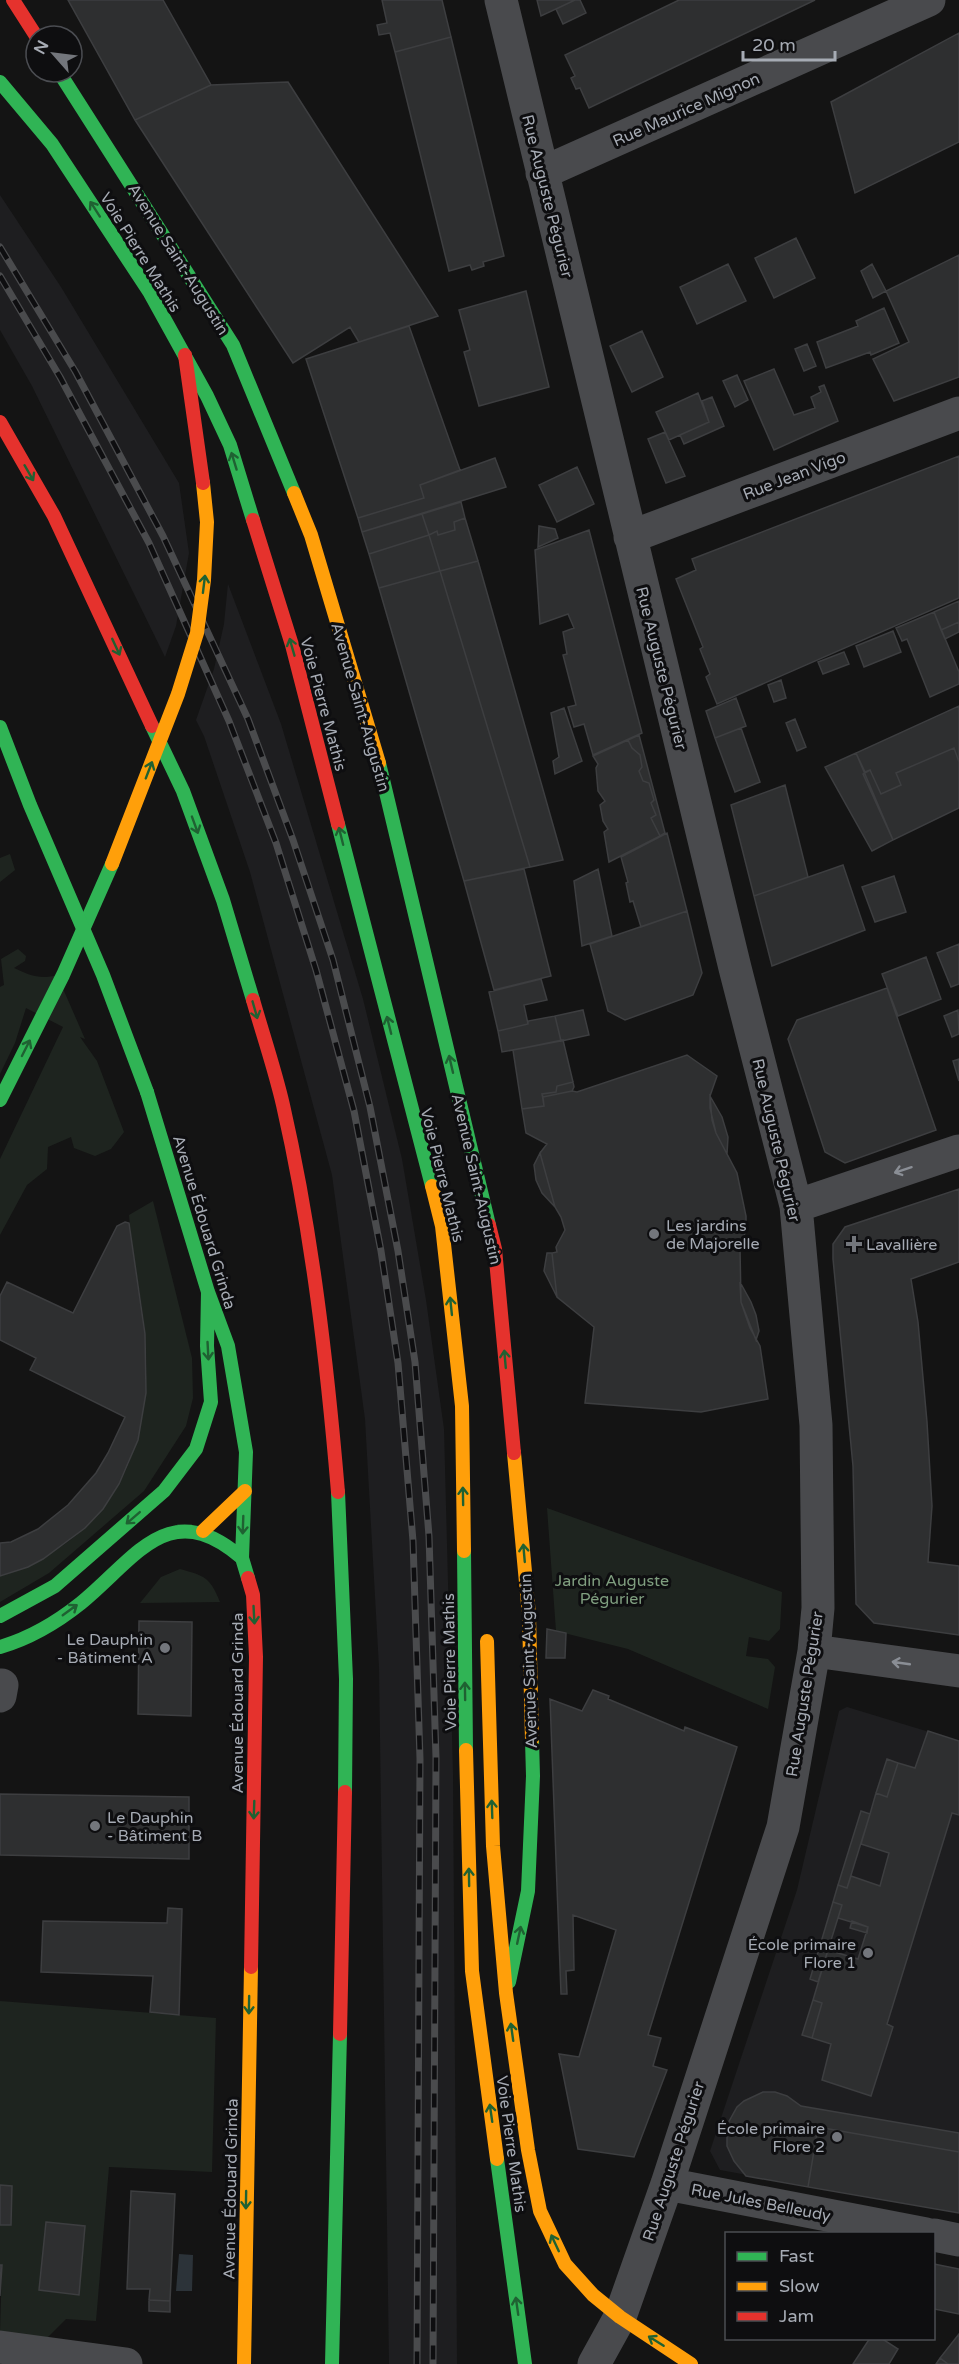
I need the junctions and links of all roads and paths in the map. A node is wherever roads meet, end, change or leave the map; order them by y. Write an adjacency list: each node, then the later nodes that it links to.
1 (13, 0): 4 (main road)
2 (501, 0): 7 (street, Rue Auguste Pégurier)
3 (929, 0): 7 (street, Rue Maurice Mignon)
4 (28, 24)
5 (0, 82): 8 (main road, Voie Pierre Mathis, one-way to 5)
6 (67, 84): 27 (main road, Avenue Saint-Augustin, one-way to 6)
7 (542, 173): 11 (street, Rue Auguste Pégurier)
8 (185, 355): 13 (main road, one-way to 8, bridge); 17 (main road, Voie Pierre Mathis, one-way to 8)
9 (959, 413): 11 (street, Rue Jean Vigo)
10 (0, 422): 36 (main road, one-way to 36)
11 (630, 537): 15 (street, Rue Auguste Pégurier)
12 (0, 727): 16 (main road, Avenue Édouard Grinda, bridge)
13 (0, 1100)
14 (959, 1151): 15 (street, one-way to 15)
15 (796, 1206): 25 (street, Rue Auguste Pégurier)
16 (208, 1292): 19 (main road, Avenue Édouard Grinda); 22 (main road, one-way to 22)
17 (462, 1406): 18 (main road); 37 (main road, Voie Pierre Mathis, one-way to 17)
18 (476, 1471)
19 (245, 1491): 20 (main road); 21 (main road, Avenue Édouard Grinda, one-way to 21)
20 (203, 1531): 21 (main road); 24 (main road, one-way to 20)
21 (242, 1558): 35 (main road, Avenue Édouard Grinda, one-way to 35)
22 (0, 1616)
23 (487, 1622): 27 (main road, one-way to 23)
24 (0, 1647)
25 (814, 1651): 26 (street, one-way to 25); 28 (street, Rue Auguste Pégurier)
26 (959, 1671)
27 (506, 1992): 32 (main road, Avenue Saint-Augustin, one-way to 27)
28 (667, 2184): 29 (street, Rue Jules Belleudy); 32 (street, Rue Auguste Pégurier)
29 (916, 2232)
30 (935, 2235): 31 (street)
31 (959, 2240)
32 (620, 2317): 38 (street); 39 (main road, Avenue Saint-Augustin, one-way to 32)
33 (0, 2347): 34 (street)
34 (126, 2364)
35 (244, 2364)
36 (332, 2364)
37 (525, 2364)
38 (594, 2364)
39 (691, 2364)

